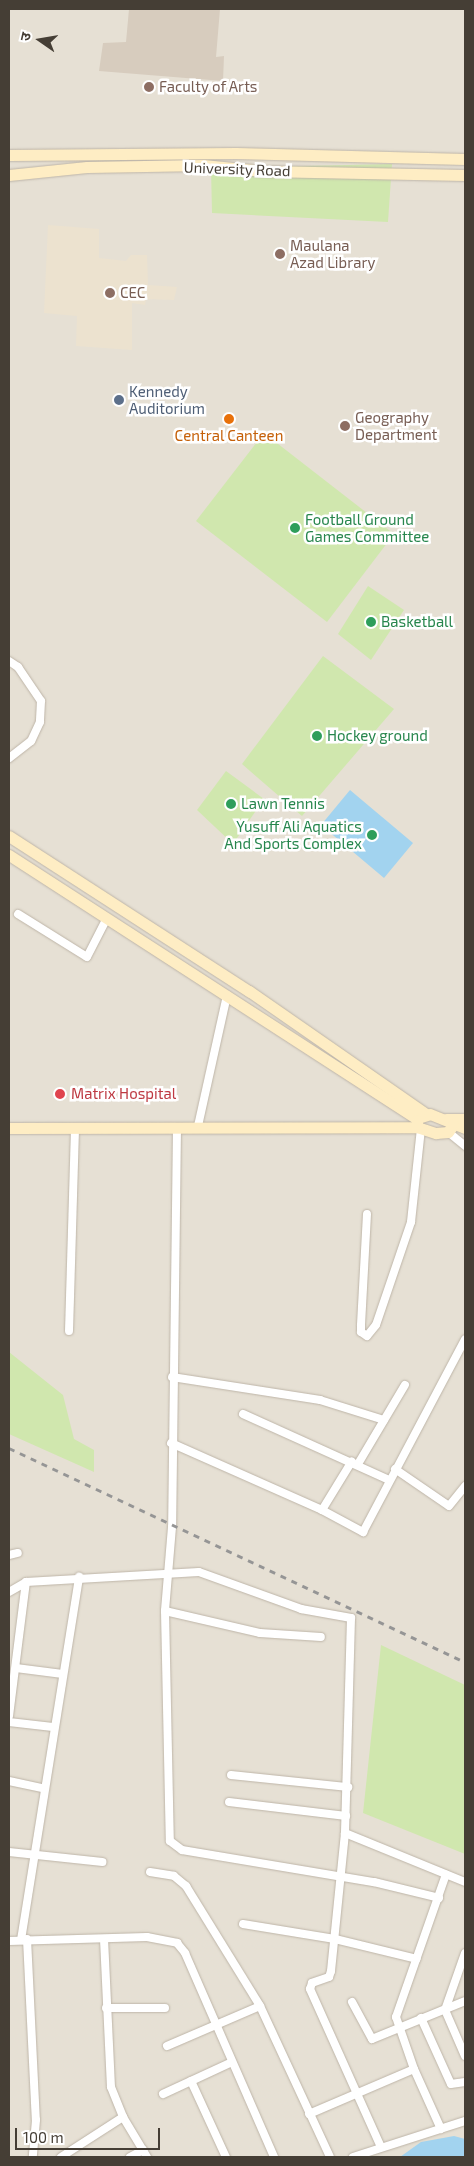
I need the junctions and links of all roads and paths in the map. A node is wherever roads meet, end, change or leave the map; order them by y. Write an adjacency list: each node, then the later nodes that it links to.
1 (9, 155): 2 (main road)
2 (465, 159)
3 (9, 175): 4 (main road, University Road)
4 (465, 175)
5 (9, 661): 6 (street)
6 (9, 758)
7 (9, 836): 13 (main road)
8 (9, 855): 10 (main road)
9 (18, 914): 10 (street)
10 (107, 918): 11 (main road)
11 (227, 995): 13 (main road); 14 (street)
12 (465, 1119): 15 (main road)
13 (420, 1122): 14 (main road); 15 (main road); 15 (main road); 21 (street)
14 (198, 1126): 16 (main road)
15 (449, 1126): 19 (main road); 20 (street)
16 (177, 1127): 18 (main road); 24 (street)
17 (9, 1128): 18 (main road)
18 (76, 1128): 22 (street)
19 (465, 1128)
20 (465, 1146)
21 (366, 1214)
22 (69, 1331)
23 (465, 1338): 30 (street)
24 (172, 1377): 27 (street); 28 (street)
25 (405, 1385): 27 (street)
26 (243, 1414): 29 (street)
27 (384, 1420): 29 (street)
28 (171, 1443): 33 (street); 36 (street)
29 (355, 1462): 31 (street); 33 (street)
30 (395, 1469): 31 (street); 32 (street)
31 (389, 1480): 33 (street)
32 (465, 1486)
33 (322, 1510)
34 (18, 1553): 35 (street)
35 (9, 1555)
36 (166, 1574): 37 (street); 40 (street); 49 (street)
37 (79, 1577): 38 (street); 43 (street)
38 (26, 1582): 39 (street); 42 (street)
39 (9, 1592)
40 (165, 1612): 41 (street); 59 (street)
41 (321, 1637)
42 (16, 1668): 43 (street); 44 (street)
43 (63, 1674): 46 (street)
44 (9, 1716)
45 (9, 1722): 46 (street)
46 (53, 1728): 50 (street)
47 (231, 1775): 49 (street)
48 (9, 1781): 50 (street)
49 (348, 1787): 52 (street)
50 (42, 1788): 55 (street)
51 (229, 1802): 52 (street)
52 (346, 1816): 53 (street)
53 (345, 1833): 58 (street); 59 (street)
54 (9, 1852): 55 (street)
55 (34, 1856): 56 (street); 63 (street)
56 (102, 1862)
57 (150, 1872): 71 (street)
58 (446, 1874): 60 (street); 61 (street)
59 (342, 1877): 61 (street); 65 (street)
60 (465, 1882)
61 (439, 1898): 68 (street)
62 (243, 1924): 65 (street)
63 (24, 1939): 64 (street); 66 (street); 92 (street)
64 (104, 1939): 72 (street); 76 (street)
65 (335, 1939): 68 (street); 85 (street)
66 (9, 1941)
67 (465, 1953): 74 (street)
68 (417, 1959): 77 (street)
69 (465, 2001): 74 (street)
70 (352, 2002): 77 (street)
71 (260, 2006): 76 (street); 86 (street)
72 (106, 2008): 73 (street); 87 (street)
73 (165, 2008)
74 (444, 2010): 75 (street); 79 (street)
75 (421, 2018): 77 (street); 83 (street)
76 (214, 2026): 78 (street); 80 (street)
77 (398, 2026): 81 (street)
78 (167, 2046)
79 (465, 2056)
80 (230, 2062): 82 (street); 96 (street)
81 (414, 2069): 85 (street); 89 (street)
82 (191, 2081): 84 (street); 95 (street)
83 (465, 2082)
84 (163, 2094)
85 (358, 2094): 86 (street); 90 (street)
86 (309, 2114): 97 (street)
87 (123, 2117): 91 (street); 93 (street)
88 (465, 2122): 89 (street)
89 (441, 2129): 90 (street)
90 (381, 2146): 98 (street)
91 (145, 2154): 94 (street)
92 (32, 2157)
93 (60, 2157)
94 (130, 2157)
95 (226, 2157)
96 (274, 2157)
97 (330, 2157)
98 (353, 2157)

